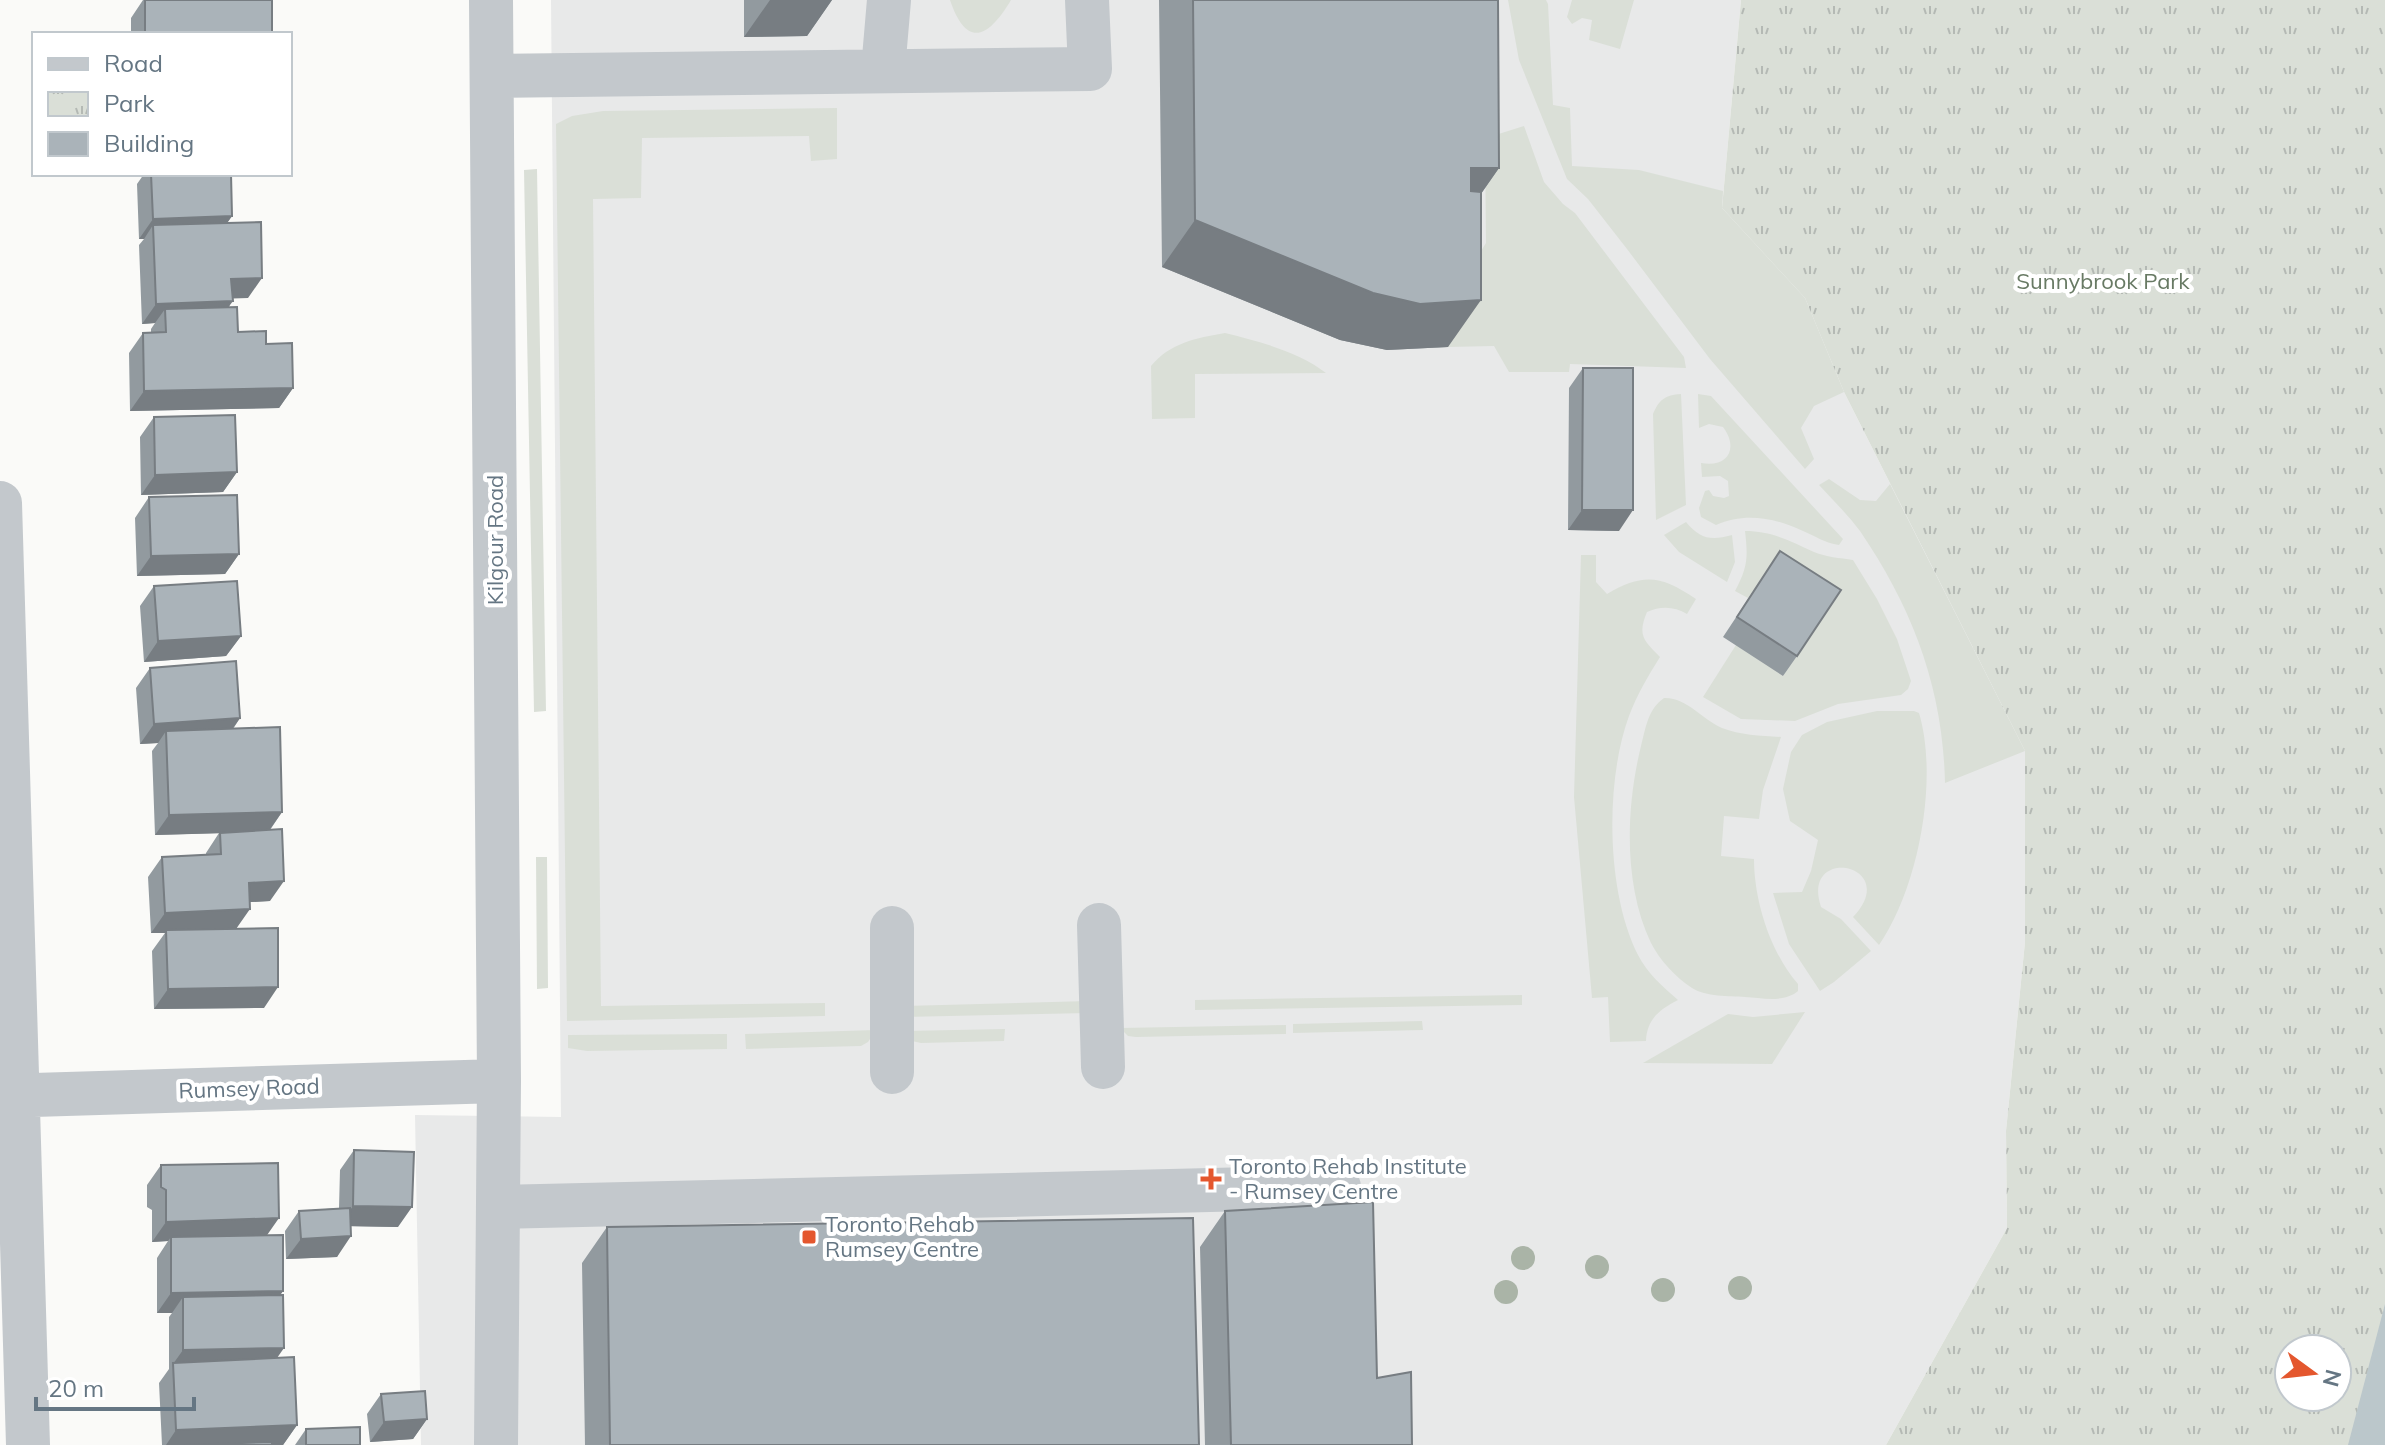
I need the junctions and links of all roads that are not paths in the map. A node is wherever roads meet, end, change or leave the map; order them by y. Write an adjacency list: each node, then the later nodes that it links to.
1 (491, 0): 5 (street, Kilgour Road)
2 (889, 0): 4 (street)
3 (1087, 0): 4 (street)
4 (883, 70): 5 (street)
5 (492, 76): 11 (street, Kilgour Road)
6 (0, 503): 12 (street)
7 (1099, 925): 9 (street)
8 (892, 928): 10 (street)
9 (1103, 1067)
10 (892, 1072)
11 (499, 1081): 12 (street, Rumsey Road); 14 (street, Kilgour Road)
12 (9, 1096): 15 (street)
13 (1339, 1187): 14 (street)
14 (498, 1207): 16 (street, Kilgour Road)
15 (28, 1445)
16 (496, 1445)

